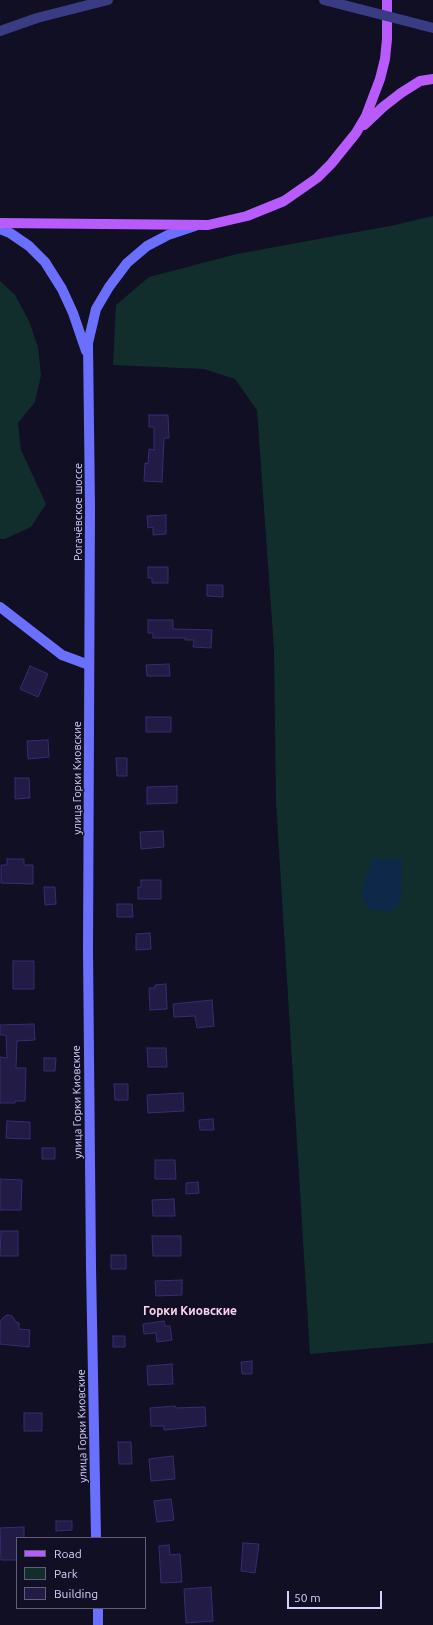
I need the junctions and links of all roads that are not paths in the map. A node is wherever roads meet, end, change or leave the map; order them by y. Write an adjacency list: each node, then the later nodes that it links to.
1 (108, 0): 5 (street)
2 (324, 0): 4 (street, bridge)
3 (387, 0): 7 (main road, Рогачёвское шоссе)
4 (433, 28)
5 (0, 32)
6 (433, 78): 7 (main road)
7 (356, 133): 9 (main road, Рогачёвское шоссе)
8 (0, 223): 9 (main road, Рогачёвское шоссе)
9 (195, 226): 11 (main road, Рогачёвское шоссе)
10 (0, 229): 11 (main road, Рогачёвское шоссе)
11 (88, 358): 13 (main road, Рогачёвское шоссе)
12 (0, 606): 13 (main road)
13 (89, 665): 14 (main road, улица Горки Киовские)
14 (96, 1537)
15 (98, 1609): 16 (main road)
16 (98, 1625)

